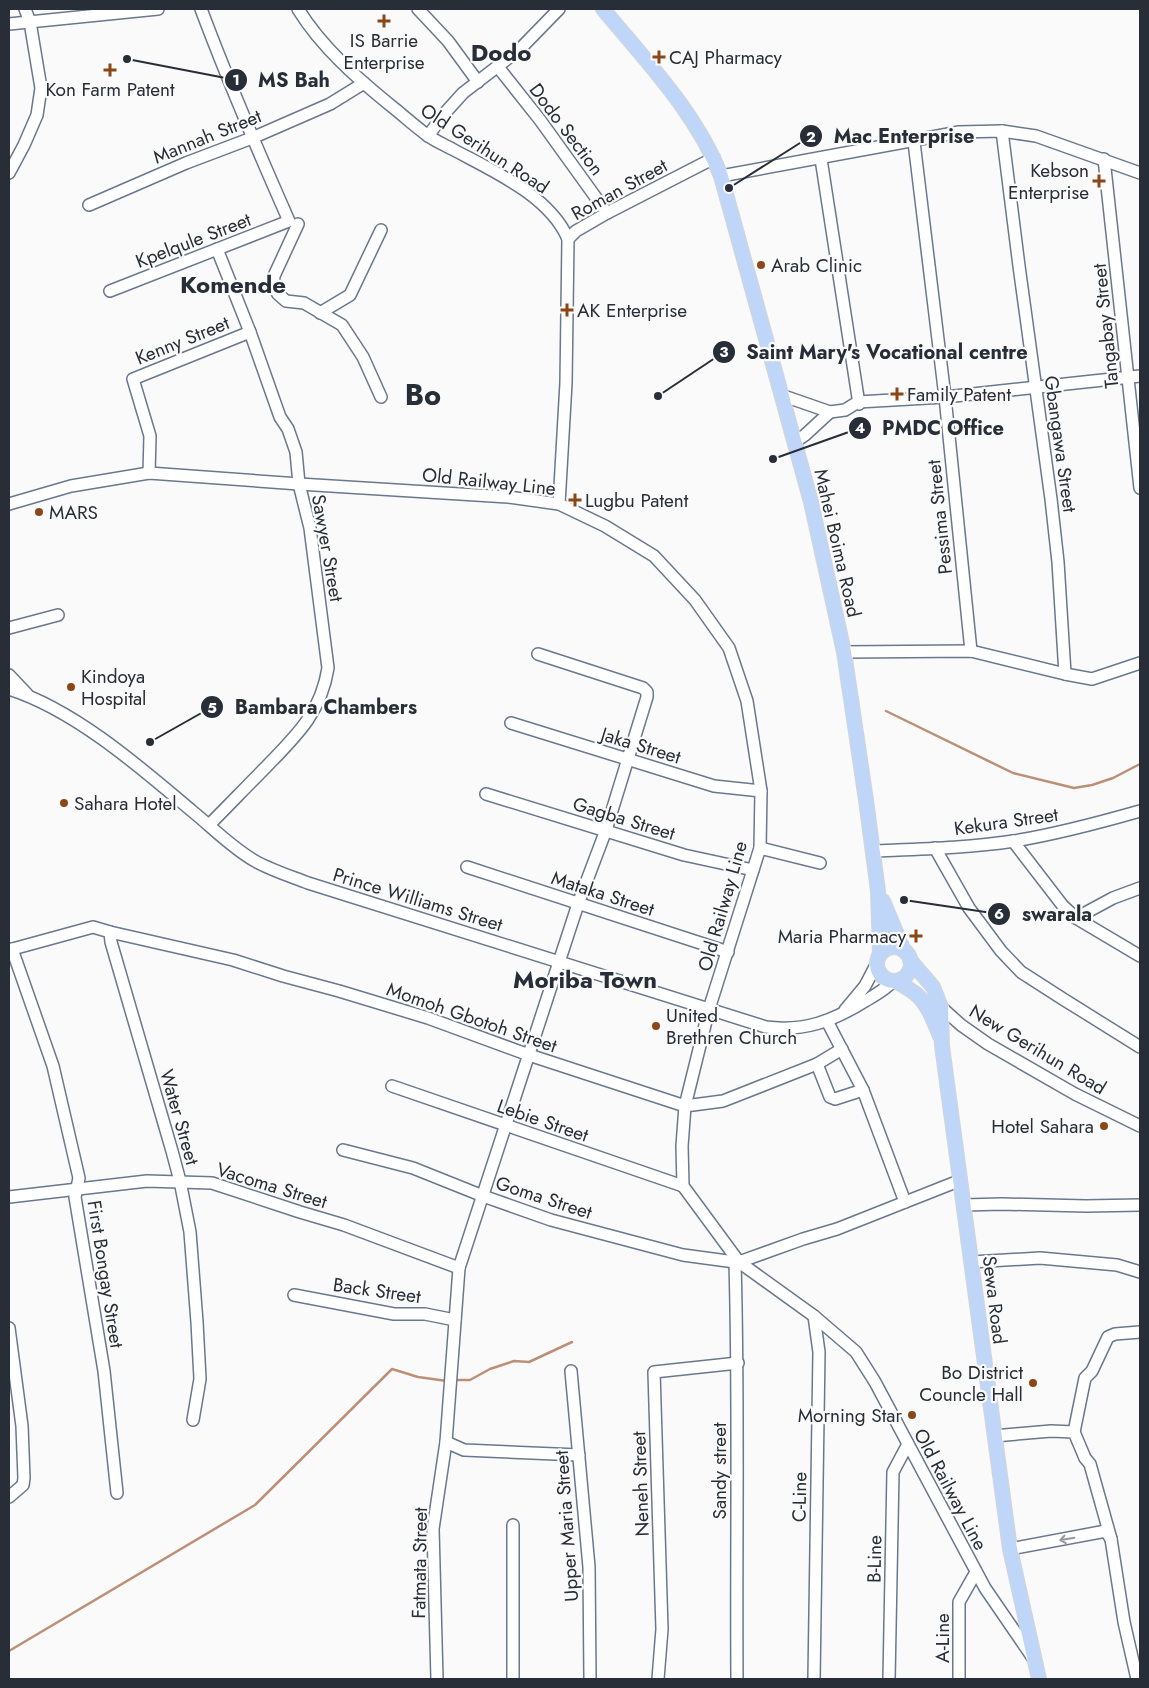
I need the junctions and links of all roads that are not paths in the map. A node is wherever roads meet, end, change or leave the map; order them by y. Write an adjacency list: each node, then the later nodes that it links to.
1 (25, 9): 8 (street)
2 (158, 9): 8 (street)
3 (201, 9): 15 (street)
4 (298, 9): 12 (street, Old Gerihun Road)
5 (418, 9): 11 (street)
6 (559, 9): 10 (street)
7 (603, 9): 17 (main road, Mahei Boima Road)
8 (30, 22): 9 (street); 20 (street)
9 (9, 24)
10 (498, 67): 11 (street); 24 (street, Dodo Section)
11 (478, 82): 14 (street)
12 (364, 83): 14 (street, Old Gerihun Road); 15 (street, Mannah Street)
13 (1002, 131): 16 (street); 19 (street); 33 (street, Gbangawa Street)
14 (428, 136): 27 (street, Old Gerihun Road)
15 (252, 138): 23 (street, Mannah Street); 25 (street)
16 (914, 142): 18 (street); 36 (street, Pessima Street)
17 (714, 158): 22 (main road, Mahei Boima Road); 24 (street, Roman Street)
18 (821, 159): 22 (street); 37 (street)
19 (1104, 159): 21 (street); 32 (street, Tangabay Street)
20 (9, 173)
21 (1140, 173)
22 (720, 176): 34 (main road, Mahei Boima Road)
23 (89, 205)
24 (607, 213): 27 (street, Roman Street)
25 (294, 223): 28 (street, Kpelqule Street); 30 (street)
26 (381, 230): 30 (street)
27 (568, 239): 44 (street, Old Gerihun Road)
28 (217, 249): 29 (street, Kpelqule Street); 31 (street, Sawyer Street)
29 (110, 291)
30 (320, 312): 35 (street)
31 (250, 332): 40 (street, Kenny Street); 41 (street, Sawyer Street)
32 (1134, 377): 33 (street); 42 (street, Tangabay Street)
33 (1035, 387): 36 (street); 51 (street, Gbangawa Street)
34 (781, 395): 38 (street); 39 (main road, Mahei Boima Road)
35 (381, 397)
36 (945, 397): 37 (street); 47 (street, Pessima Street)
37 (858, 403): 38 (street)
38 (830, 412): 39 (street)
39 (795, 442): 48 (main road, Mahei Boima Road)
40 (149, 473): 41 (street, Old Railway Line); 43 (street, Old Railway Line)
41 (299, 484): 44 (street, Old Railway Line); 60 (street, Sawyer Street)
42 (1140, 488)
43 (9, 504)
44 (559, 504): 57 (street, Old Railway Line)
45 (58, 615): 46 (street)
46 (9, 628)
47 (971, 651): 48 (street); 51 (street)
48 (844, 652): 65 (main road, Mahei Boima Road)
49 (538, 654): 56 (street, Fatmata Street)
50 (1140, 663): 51 (street)
51 (1066, 674)
52 (9, 675): 54 (street)
53 (9, 689): 54 (street)
54 (28, 695): 60 (street, Prince Williams Street)
55 (511, 723): 56 (street, Jaka Street)
56 (628, 759): 57 (street, Jaka Street); 61 (street, Fatmata Street)
57 (761, 791): 63 (street, Old Railway Line)
58 (486, 794): 61 (street, Gagba Street)
59 (1140, 811): 62 (street, Kekura Street)
60 (209, 825): 79 (street, Prince Williams Street)
61 (606, 830): 68 (street, Gagba Street); 71 (street, Fatmata Street)
62 (1012, 841): 64 (street, Kekura Street); 72 (street)
63 (760, 848): 66 (street); 68 (street, Old Railway Line)
64 (935, 848): 65 (street, Kekura Street); 87 (street)
65 (873, 851): 70 (main road, Mahei Boima Road)
66 (820, 863)
67 (467, 867): 71 (street, Mataka Street)
68 (753, 870): 75 (street, Old Railway Line)
69 (1140, 888): 72 (street)
70 (878, 891): 76 (main road); 78 (main road)
71 (578, 904): 75 (street, Mataka Street); 79 (street, Fatmata Street)
72 (1076, 918): 77 (street)
73 (110, 932): 74 (street); 89 (street, Momoh Gbotoh Street); 98 (street, Water Street)
74 (10, 950): 100 (street, First Bongay Street)
75 (728, 952): 83 (street, Old Railway Line)
76 (907, 955): 78 (main road); 80 (main road); 82 (main road)
77 (1140, 956)
78 (879, 959): 80 (main road); 84 (street, Prince Williams Street)
79 (560, 962): 83 (street, Prince Williams Street); 89 (street, Fatmata Street)
80 (894, 981): 81 (main road); 84 (street, Prince Williams Street)
81 (921, 999): 82 (street, New Gerihun Road); 86 (main road)
82 (942, 1007): 86 (main road); 95 (street, New Gerihun Road)
83 (709, 1009): 85 (street, Prince Williams Street); 93 (street, Old Railway Line)
84 (842, 1013): 85 (street, Prince Williams Street)
85 (828, 1021): 88 (street)
86 (942, 1042): 97 (main road, Sewa Road)
87 (1140, 1046)
88 (842, 1049): 90 (street, Momoh Gbotoh Street); 92 (street)
89 (529, 1055): 93 (street, Momoh Gbotoh Street); 94 (street, Fatmata Street)
90 (818, 1064): 92 (street); 93 (street, Momoh Gbotoh Street)
91 (392, 1086): 94 (street, Lebie Street)
92 (864, 1090): 103 (street)
93 (685, 1106): 99 (street, Old Railway Line)
94 (506, 1126): 99 (street, Lebie Street); 101 (street, Fatmata Street)
95 (1140, 1126)
96 (343, 1150): 101 (street, Goma Street)
97 (961, 1180): 103 (street); 104 (main road, Sewa Road)
98 (180, 1182): 100 (street, Vacoma Street); 108 (street, Vacoma Street); 118 (street, Water Street)
99 (683, 1186): 106 (street, Old Railway Line)
100 (77, 1188): 102 (street, Vacoma Street); 124 (street, First Bongay Street)
101 (483, 1196): 106 (street, Goma Street); 108 (street, Fatmata Street)
102 (9, 1197)
103 (905, 1202): 106 (street)
104 (964, 1205): 105 (street); 107 (main road, Sewa Road)
105 (1140, 1205)
106 (737, 1262): 111 (street, Old Railway Line); 116 (street, Sandy street)
107 (971, 1262): 109 (street); 120 (main road, Sewa Road)
108 (459, 1268): 112 (street, Fatmata Street)
109 (1140, 1272)
110 (294, 1294): 112 (street, Back Street)
111 (814, 1316): 122 (street, Old Railway Line); 136 (street, C-Line)
112 (455, 1320): 121 (street, Fatmata Street)
113 (9, 1328): 115 (street)
114 (1140, 1332): 119 (street)
115 (11, 1358): 125 (street)
116 (738, 1363): 134 (street, Neneh Street); 135 (street, Sandy street)
117 (571, 1371): 123 (street, Upper Maria Street)
118 (193, 1420)
119 (1074, 1432): 120 (street); 127 (street)
120 (994, 1436): 128 (main road, Sewa Road)
121 (446, 1442): 123 (street); 131 (street, Fatmata Street)
122 (908, 1444): 129 (street, Old Railway Line); 137 (street, B-Line)
123 (579, 1455): 133 (street, Upper Maria Street)
124 (117, 1493)
125 (9, 1496)
126 (513, 1525): 132 (street)
127 (1111, 1539): 128 (street, one-way to 128); 141 (street)
128 (1010, 1549): 130 (main road, Sewa Road)
129 (976, 1572): 130 (street, Old Railway Line); 138 (street, A-Line)
130 (1036, 1663): 139 (main road, Sewa Road); 140 (street, Old Railway Line)
131 (437, 1679)
132 (513, 1679)
133 (590, 1679)
134 (658, 1679)
135 (737, 1679)
136 (814, 1679)
137 (888, 1679)
138 (959, 1679)
139 (1039, 1679)
140 (1045, 1679)
141 (1137, 1679)

